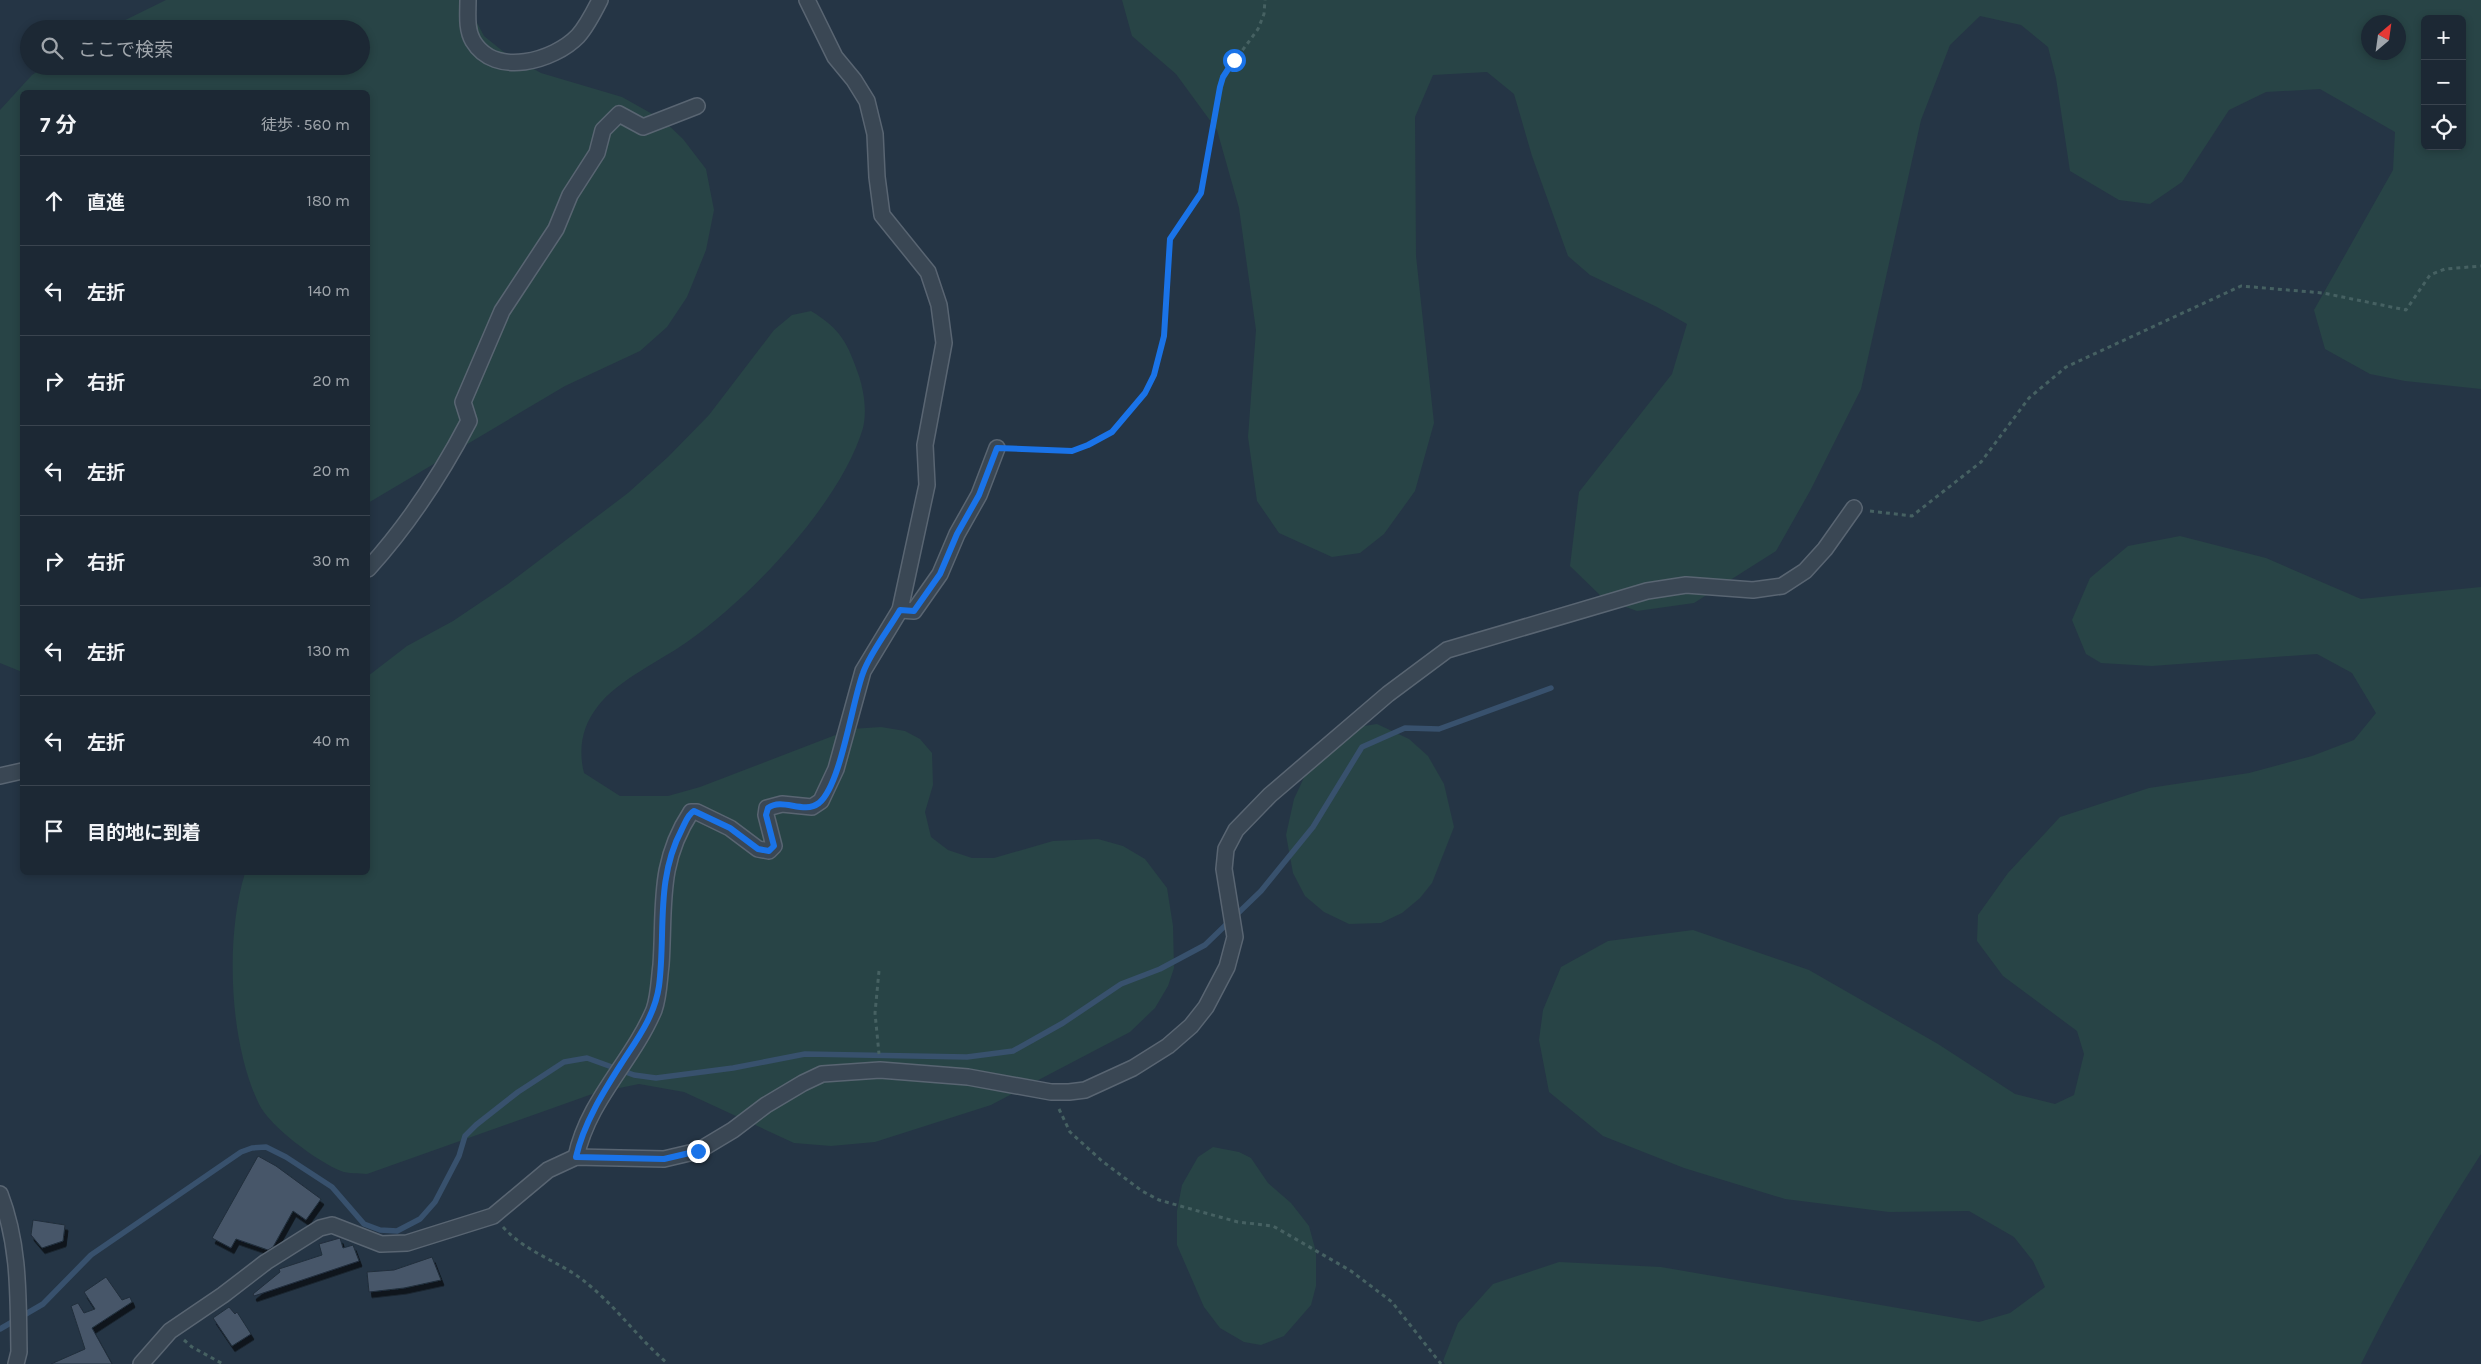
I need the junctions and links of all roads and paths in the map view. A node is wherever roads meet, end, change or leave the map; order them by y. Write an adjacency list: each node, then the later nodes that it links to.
1 (468, 0): 2 (street)
2 (600, 0)
3 (807, 0): 10 (street)
4 (1265, 0): 7 (path)
5 (697, 106): 9 (street)
6 (2481, 266): 8 (path)
7 (997, 448): 10 (street)
8 (1854, 508): 15 (street)
9 (370, 566)
10 (900, 610): 16 (street)
11 (20, 771): 12 (street)
12 (0, 776)
13 (878, 971): 14 (path)
14 (878, 1042)
15 (1051, 1092): 16 (street); 24 (path)
16 (576, 1157): 18 (street)
17 (0, 1194): 20 (street)
18 (493, 1216): 19 (street); 23 (path)
19 (173, 1329): 21 (street); 22 (path)
20 (16, 1364)
21 (141, 1364)
22 (223, 1364)
23 (668, 1364)
24 (1441, 1364)

